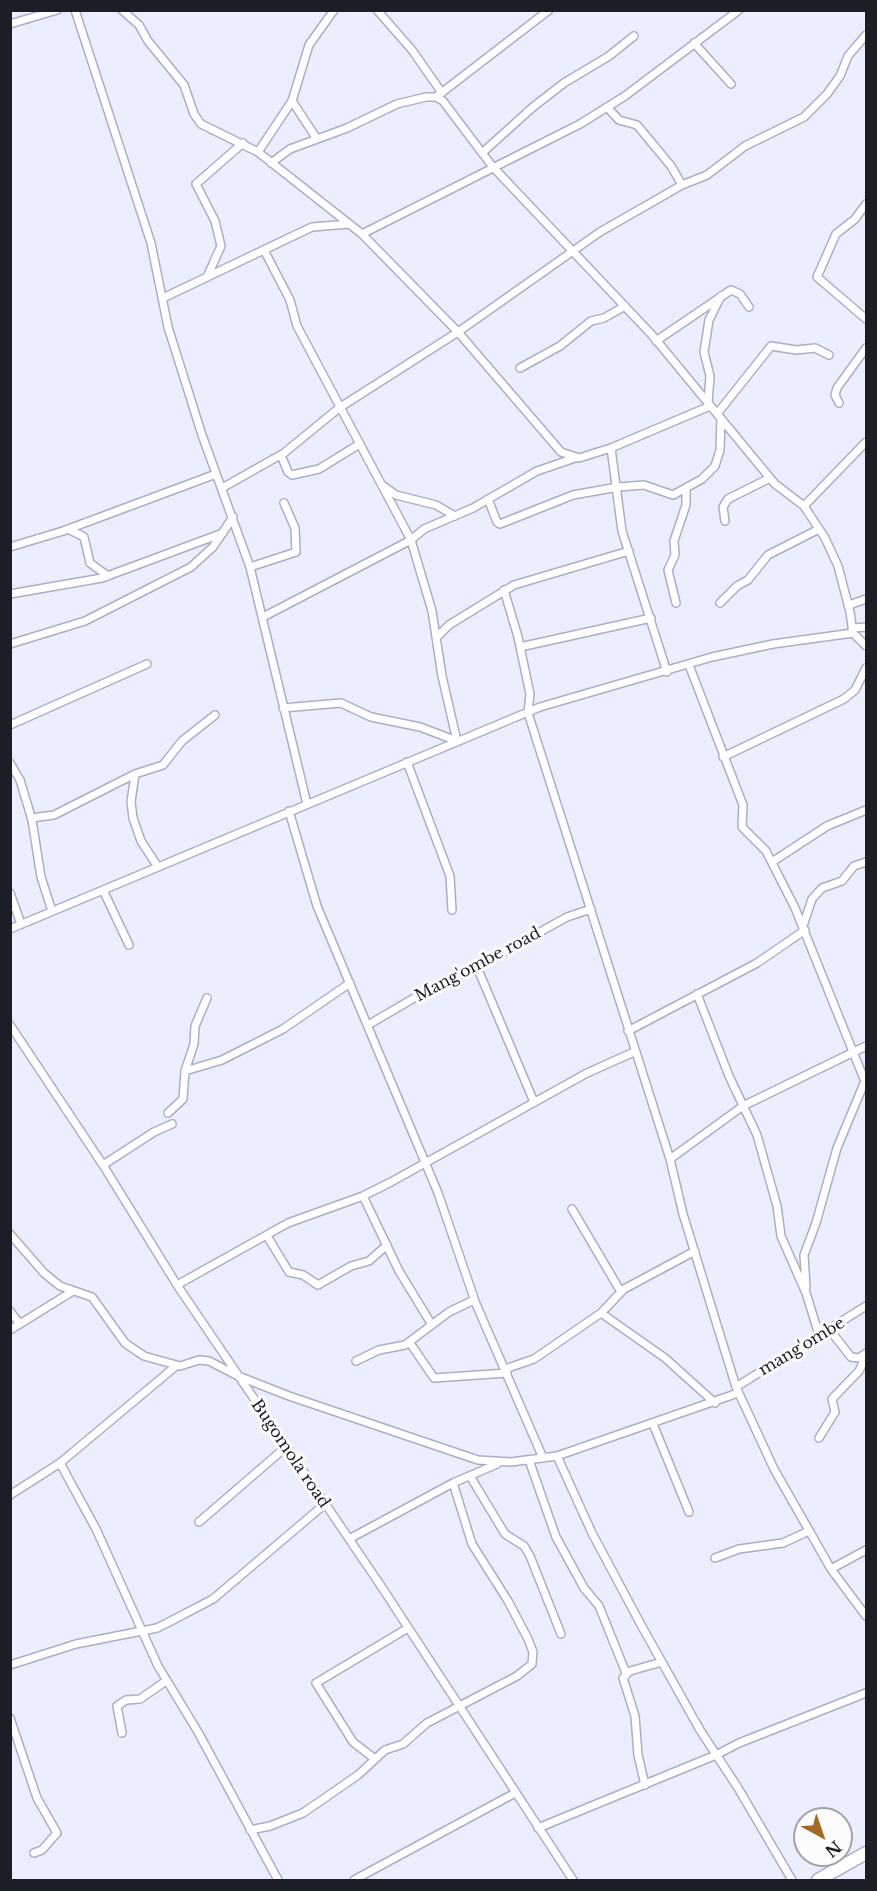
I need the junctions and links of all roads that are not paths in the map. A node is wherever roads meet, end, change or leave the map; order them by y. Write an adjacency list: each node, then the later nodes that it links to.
1 (57, 10): 8 (street)
2 (75, 10): 30 (street)
3 (122, 10): 17 (street)
4 (334, 10): 14 (street)
5 (377, 10): 13 (street)
6 (549, 10): 13 (street)
7 (739, 10): 11 (street)
8 (10, 24)
9 (867, 35): 22 (street)
10 (634, 36): 19 (street)
11 (694, 43): 12 (street); 15 (street)
12 (731, 84)
13 (439, 95): 16 (street); 19 (street)
14 (292, 101): 16 (street); 18 (street)
15 (607, 107): 21 (street); 22 (street)
16 (317, 139): 20 (street)
17 (243, 143): 18 (street); 28 (street)
18 (258, 152): 20 (street)
19 (482, 153): 21 (street)
20 (271, 163): 24 (street)
21 (492, 166): 25 (street); 27 (street)
22 (682, 185): 27 (street)
23 (867, 204): 33 (street)
24 (349, 224): 25 (street); 26 (street)
25 (362, 234): 34 (street)
26 (265, 252): 28 (street); 41 (street)
27 (573, 253): 31 (street); 34 (street)
28 (207, 277): 30 (street)
29 (721, 296): 32 (street); 35 (street); 40 (street)
30 (163, 298): 48 (street)
31 (625, 306): 35 (street); 38 (street)
32 (749, 307)
33 (867, 319)
34 (458, 332): 41 (street); 47 (street)
35 (656, 340): 40 (street)
36 (867, 348): 39 (street)
37 (829, 355): 42 (street)
38 (520, 368)
39 (839, 403)
40 (709, 405): 42 (street); 45 (street)
41 (339, 408): 44 (street); 46 (street)
42 (719, 417): 49 (street); 53 (street)
43 (867, 442): 56 (street)
44 (358, 445): 46 (street); 50 (street)
45 (611, 448): 47 (street); 51 (street)
46 (281, 455): 52 (street)
47 (575, 458): 54 (street)
48 (216, 474): 52 (street); 60 (street)
49 (770, 478): 56 (street); 59 (street)
50 (378, 481): 57 (street); 63 (street)
51 (618, 487): 53 (street); 54 (street); 65 (street)
52 (222, 488): 58 (street)
53 (686, 489): 71 (street)
54 (488, 500): 57 (street)
55 (284, 503): 66 (street)
56 (804, 506): 61 (street)
57 (455, 516): 63 (street)
58 (233, 517): 62 (street); 66 (street)
59 (725, 521)
60 (69, 529): 64 (street); 67 (street)
61 (819, 529): 72 (street); 73 (street)
62 (223, 533): 67 (street); 79 (street)
63 (411, 540): 74 (street); 78 (street)
64 (10, 547)
65 (629, 551): 68 (street); 75 (street)
66 (250, 567): 74 (street)
67 (108, 576): 69 (street)
68 (504, 590): 78 (street); 81 (street)
69 (10, 594)
70 (867, 599): 73 (street)
71 (676, 603)
72 (720, 603)
73 (849, 605): 77 (street)
74 (263, 617): 86 (street)
75 (651, 618): 81 (street); 85 (street)
76 (867, 627): 77 (street)
77 (852, 631): 80 (street); 83 (street)
78 (438, 636): 90 (street)
79 (10, 644)
80 (867, 646)
81 (520, 647): 87 (street)
82 (147, 664): 89 (street)
83 (689, 665): 85 (street); 91 (street)
84 (867, 668): 91 (street)
85 (667, 672): 87 (street)
86 (283, 708): 90 (street); 95 (street)
87 (528, 713): 90 (street); 104 (street)
88 (215, 716): 94 (street)
89 (10, 725)
90 (457, 741): 92 (street)
91 (723, 756): 99 (street)
92 (407, 762): 95 (street); 105 (street)
93 (10, 763): 98 (street)
94 (135, 774): 98 (street); 101 (street)
95 (307, 804): 97 (street)
96 (867, 810): 99 (street)
97 (289, 811): 101 (street); 112 (street)
98 (32, 818): 106 (street)
99 (772, 862): 108 (street)
100 (867, 862): 108 (street)
101 (159, 867): 102 (street)
102 (103, 890): 106 (street); 110 (street)
103 (10, 892): 107 (street)
104 (591, 909): 111 (street, Mang'ombe road); 117 (street)
105 (452, 910)
106 (52, 911): 107 (street)
107 (21, 924): 109 (street)
108 (804, 928): 113 (street); 119 (street)
109 (10, 929)
110 (129, 945)
111 (477, 968): 116 (street, Mang'ombe road); 123 (street)
112 (350, 983): 116 (street); 121 (street)
113 (697, 994): 117 (street); 124 (street)
114 (207, 998): 121 (street)
115 (10, 1025): 129 (street, Bugomola road)
116 (368, 1025): 128 (street)
117 (628, 1031): 120 (street)
118 (867, 1046): 119 (street)
119 (853, 1051): 122 (street); 124 (street)
120 (634, 1052): 123 (street); 127 (street)
121 (185, 1071): 125 (street)
122 (866, 1082): 139 (street)
123 (534, 1102): 128 (street)
124 (743, 1106): 127 (street); 139 (street)
125 (168, 1113)
126 (172, 1124): 129 (street)
127 (670, 1159): 135 (street)
128 (425, 1163): 130 (street); 140 (street)
129 (103, 1166): 136 (street, Bugomola road)
130 (363, 1196): 132 (street); 134 (street)
131 (572, 1209): 138 (street)
132 (267, 1236): 134 (street); 136 (street)
133 (12, 1239): 137 (street)
134 (387, 1245): 145 (street)
135 (694, 1251): 138 (street); 155 (street)
136 (177, 1285): 154 (street, Bugomola road)
137 (73, 1291): 144 (street); 152 (street)
138 (621, 1292): 143 (street)
139 (806, 1293): 148 (street)
140 (474, 1300): 145 (street); 153 (street)
141 (867, 1306): 146 (street, mang'ombe)
142 (10, 1311): 144 (street)
143 (601, 1313): 153 (street); 156 (street)
144 (19, 1323): 147 (street)
145 (432, 1325): 149 (street)
146 (829, 1329): 148 (street, mang'ombe); 150 (street)
147 (10, 1330)
148 (819, 1335): 155 (street, mang'ombe)
149 (410, 1343): 151 (street); 153 (street)
150 (867, 1354): 158 (street)
151 (356, 1361)
152 (176, 1366): 154 (street); 164 (street)
153 (506, 1371): 161 (street)
154 (238, 1376): 159 (street, Bugomola road); 163 (street)
155 (737, 1390): 156 (street, mang'ombe); 171 (street)
156 (715, 1403): 157 (street, mang'ombe)
157 (653, 1424): 160 (street, mang'ombe); 169 (street)
158 (819, 1438)
159 (286, 1446): 168 (street, Bugomola road); 170 (street)
160 (557, 1456): 161 (street, mang'ombe); 180 (street)
161 (543, 1458): 162 (street, mang'ombe)
162 (529, 1460): 163 (street, mang'ombe); 182 (street)
163 (501, 1462): 165 (street)
164 (60, 1463): 167 (street); 178 (street)
165 (470, 1476): 166 (street); 179 (street)
166 (453, 1483): 172 (street); 185 (street)
167 (10, 1495)
168 (325, 1504): 172 (street, Bugomola road); 178 (street)
169 (689, 1512)
170 (198, 1522)
171 (810, 1531): 174 (street); 175 (street)
172 (349, 1539): 177 (street, Bugomola road)
173 (867, 1550): 175 (street)
174 (716, 1558)
175 (831, 1569): 176 (street)
176 (867, 1616)
177 (408, 1628): 185 (street, Bugomola road); 189 (street)
178 (142, 1631): 181 (street); 183 (street)
179 (561, 1634)
180 (662, 1662): 182 (street); 188 (street)
181 (10, 1665)
182 (626, 1674): 190 (street)
183 (166, 1682): 187 (street); 193 (street)
184 (867, 1693): 188 (street)
185 (459, 1707): 189 (street); 191 (street, Bugomola road)
186 (10, 1718): 194 (street)
187 (122, 1733)
188 (717, 1755): 190 (street); 199 (street)
189 (375, 1759): 193 (street)
190 (645, 1785): 192 (street)
191 (515, 1793): 192 (street, Bugomola road); 197 (street)
192 (538, 1828): 198 (street, Bugomola road)
193 (250, 1830): 196 (street)
194 (34, 1853)
195 (867, 1853): 200 (highway)
196 (278, 1881)
197 (354, 1881)
198 (573, 1881)
199 (792, 1881)
200 (818, 1881)

